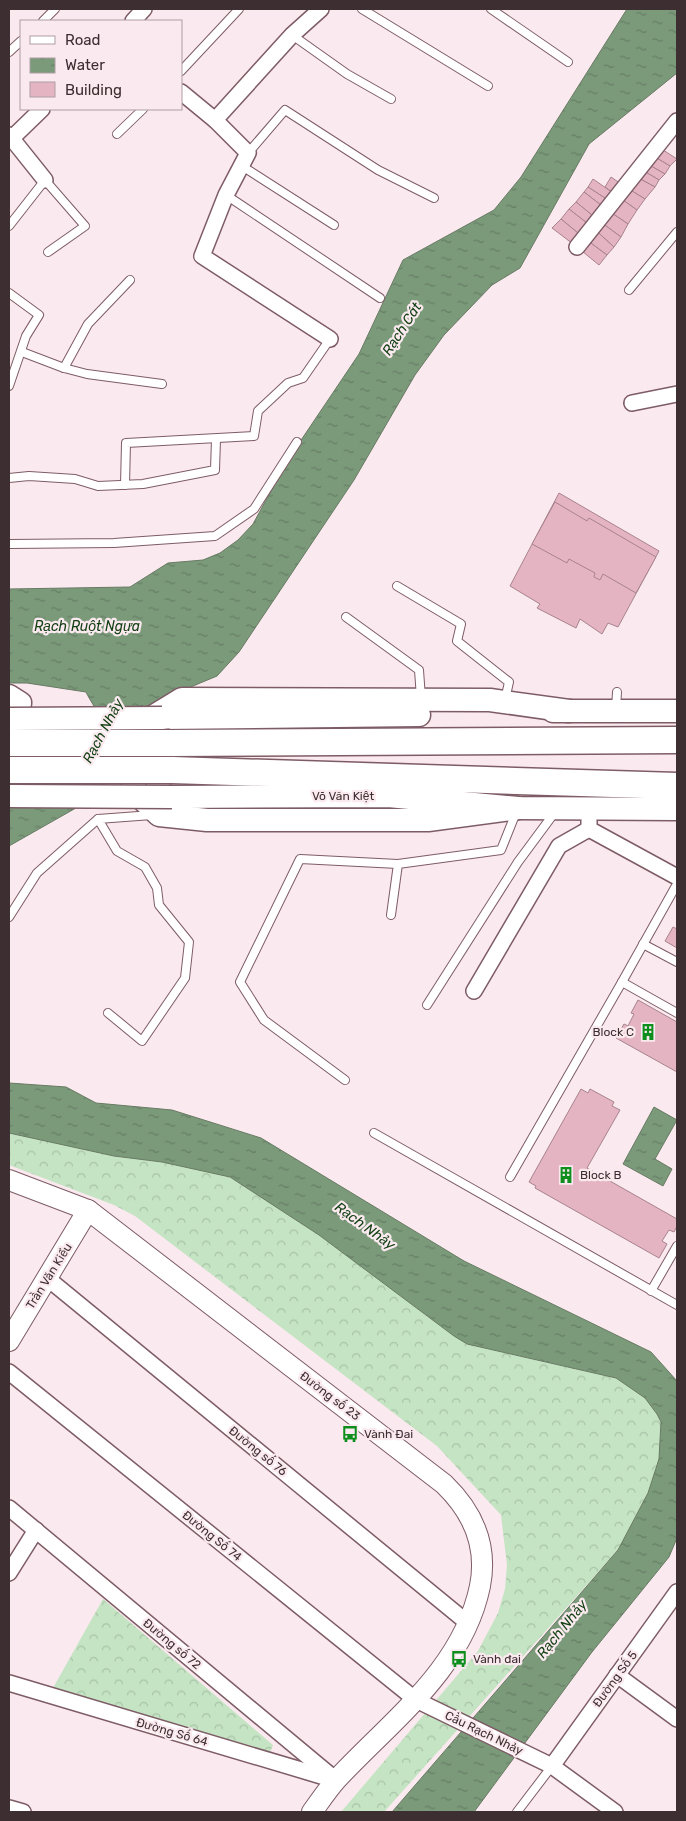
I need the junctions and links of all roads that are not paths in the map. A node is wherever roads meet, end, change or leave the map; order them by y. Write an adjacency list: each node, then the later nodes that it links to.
1 (55, 9): 7 (lane)
2 (144, 9): 8 (street)
3 (239, 9): 13 (lane)
4 (321, 9): 9 (street)
5 (362, 9): 14 (lane)
6 (491, 9): 12 (lane)
7 (44, 20)
8 (134, 20)
9 (292, 35): 16 (lane); 19 (street)
10 (20, 42): 11 (lane)
11 (9, 52)
12 (568, 62)
13 (182, 70)
14 (488, 86)
15 (182, 93): 19 (street)
16 (391, 99)
17 (41, 110): 22 (street)
18 (142, 110): 21 (lane)
19 (215, 120): 23 (street)
20 (677, 121): 30 (street)
21 (117, 134)
22 (10, 139): 24 (street)
23 (245, 160): 25 (street); 26 (lane); 27 (lane)
24 (46, 180): 28 (lane); 31 (lane)
25 (226, 195): 35 (lane); 36 (street)
26 (434, 198)
27 (334, 225)
28 (9, 226)
29 (677, 232): 33 (lane)
30 (577, 247)
31 (48, 252)
32 (130, 280): 38 (lane)
33 (629, 290)
34 (9, 293): 37 (lane)
35 (380, 298)
36 (330, 339): 43 (lane)
37 (22, 352): 38 (lane); 40 (lane)
38 (64, 368): 39 (lane)
39 (162, 384)
40 (9, 386)
41 (677, 394): 42 (street)
42 (632, 403)
43 (216, 439): 46 (lane); 46 (lane)
44 (298, 442): 47 (lane)
45 (9, 478): 46 (lane)
46 (125, 485)
47 (9, 544)
48 (397, 586): 52 (lane)
49 (346, 617): 51 (lane)
50 (9, 696): 56 (main road)
51 (422, 700): 52 (main road); 62 (main road)
52 (504, 702): 53 (main road)
53 (569, 711): 54 (main road); 55 (main road, bridge)
54 (677, 711)
55 (9, 719)
56 (9, 733)
57 (677, 740): 58 (highway, bridge)
58 (9, 743)
59 (9, 770): 60 (highway, Võ Văn Kiệt, bridge)
60 (677, 786)
61 (9, 796): 62 (main road, Võ Văn Kiệt, bridge)
62 (165, 806): 63 (main road, Võ Văn Kiệt); 66 (lane)
63 (518, 808): 64 (main road, Võ Văn Kiệt); 68 (lane)
64 (557, 808): 67 (main road, Võ Văn Kiệt); 77 (lane)
65 (677, 809): 67 (main road, Võ Văn Kiệt)
66 (98, 819): 72 (lane); 78 (lane)
67 (589, 819): 69 (street); 76 (street)
68 (398, 864): 71 (lane); 80 (lane)
69 (677, 877)
70 (677, 884): 73 (lane)
71 (391, 915)
72 (9, 917)
73 (643, 944): 74 (lane); 75 (lane)
74 (677, 962)
75 (622, 982): 79 (lane); 82 (lane)
76 (474, 991)
77 (427, 1005)
78 (108, 1012)
79 (677, 1013)
80 (345, 1080)
81 (374, 1132): 87 (lane)
82 (510, 1177)
83 (9, 1180): 84 (street, Đường số 23)
84 (88, 1210): 86 (street, Trần Văn Kiểu); 95 (street, Đường số 23)
85 (677, 1246): 87 (lane)
86 (47, 1278): 89 (street, Trần Văn Kiểu); 95 (street, Đường số 76)
87 (651, 1291): 88 (lane)
88 (677, 1305)
89 (9, 1341)
90 (9, 1372): 98 (street, Đường Số 74)
91 (9, 1508): 92 (street, Đường số 72)
92 (36, 1530): 93 (street); 101 (street, Đường số 72)
93 (9, 1572)
94 (677, 1592): 96 (street, Đường Số 5)
95 (469, 1624): 98 (street, Đường số 23)
96 (617, 1675): 99 (street); 100 (street, Đường Số 5)
97 (9, 1683): 101 (street, Đường Số 64)
98 (416, 1700): 100 (street, Cầu Rạch Nhảy); 101 (street, Đường số 23)
99 (677, 1719)
100 (546, 1762): 105 (lane); 106 (street, Cầu Rạch Nhảy)
101 (336, 1780): 104 (street, Đường số 23)
102 (9, 1808): 103 (street)
103 (23, 1812)
104 (312, 1812)
105 (517, 1812)
106 (615, 1812)

